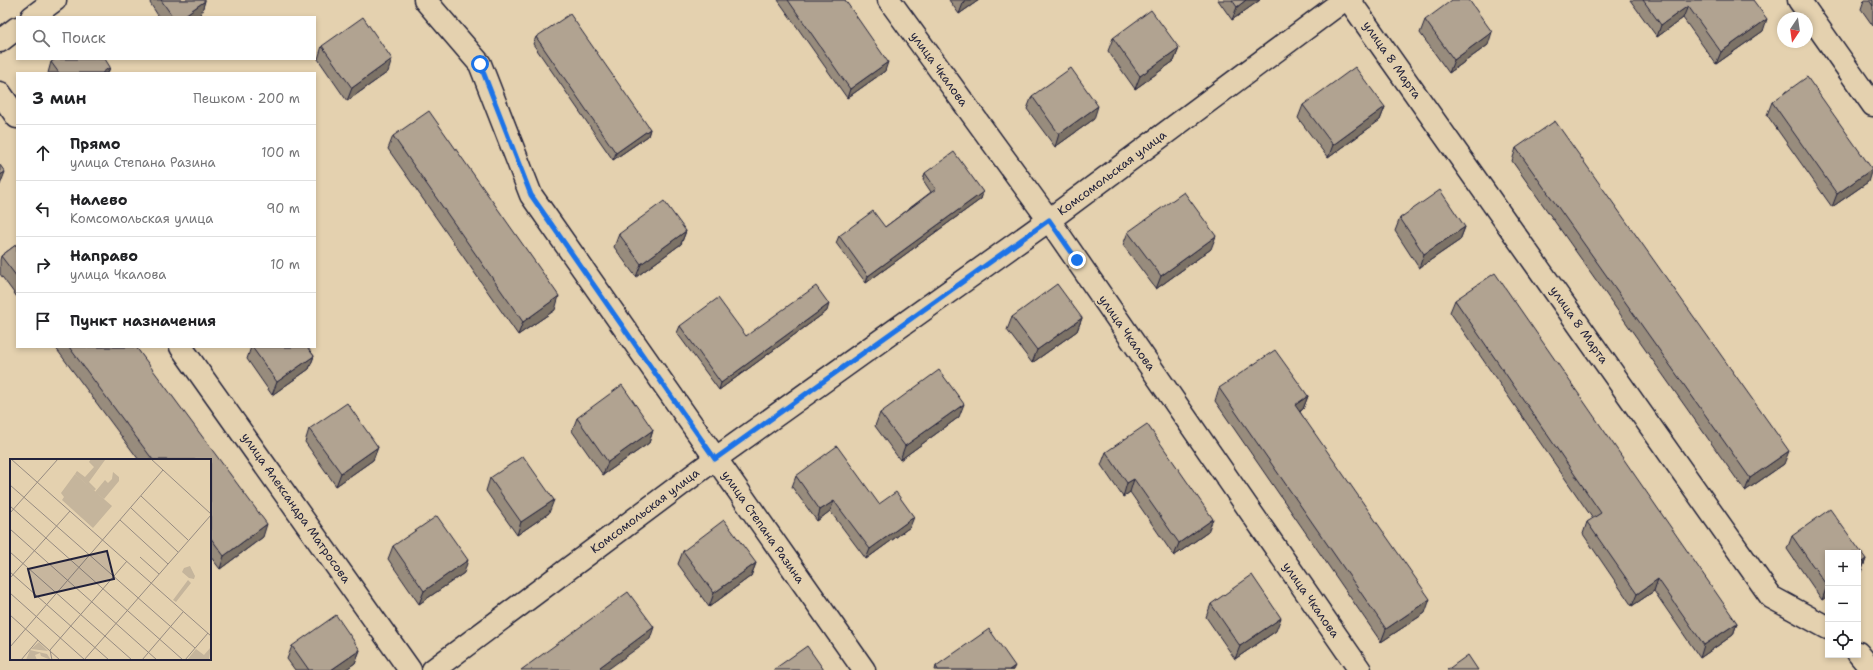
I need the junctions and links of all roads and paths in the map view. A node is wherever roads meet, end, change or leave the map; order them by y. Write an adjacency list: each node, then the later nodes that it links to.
1 (54, 0): 7 (street)
2 (425, 0): 15 (street, улица Степана Разина)
3 (889, 0): 13 (street, улица Чкалова)
4 (1344, 0): 13 (street, Комсомольская улица)
5 (1349, 0): 16 (street, улица 8 Марта)
6 (1799, 0): 11 (street)
7 (33, 16)
8 (16, 29): 9 (street)
9 (0, 41)
10 (0, 93): 12 (street)
11 (1873, 105)
12 (16, 116)
13 (1049, 220): 15 (street, Комсомольская улица); 21 (street, улица Чкалова)
14 (182, 348): 18 (street, улица Александра Матросова)
15 (715, 459): 19 (street, Комсомольская улица); 20 (street, улица Степана Разина)
16 (1825, 626)
17 (1861, 657): 22 (street)
18 (410, 670)
19 (433, 670)
20 (864, 670)
21 (1360, 670)
22 (1872, 670)

